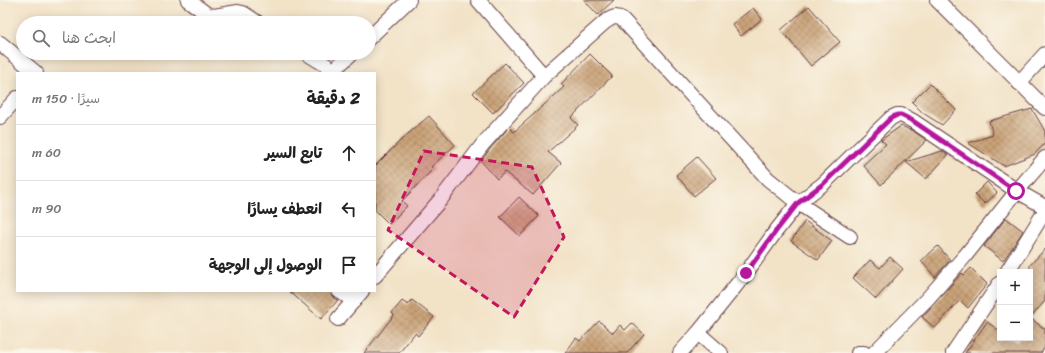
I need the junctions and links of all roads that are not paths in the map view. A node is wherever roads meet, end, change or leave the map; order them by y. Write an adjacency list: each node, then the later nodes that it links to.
1 (188, 0): 5 (street)
2 (410, 0): 8 (street)
3 (478, 0): 17 (street)
4 (937, 0): 18 (street)
5 (214, 16)
6 (214, 16): 7 (street)
7 (248, 16)
8 (376, 32)
9 (0, 43): 11 (street)
10 (1045, 54): 18 (street)
11 (16, 56)
12 (20, 60): 16 (street)
13 (316, 60): 15 (street)
14 (345, 60): 15 (street)
15 (333, 71)
16 (35, 72)
17 (544, 76): 24 (street); 29 (street)
18 (1020, 83): 20 (street)
19 (16, 99): 21 (street)
20 (1045, 108)
21 (0, 117)
22 (1045, 158): 23 (street)
23 (1016, 191): 24 (street); 25 (street); 39 (street)
24 (798, 203): 27 (street); 34 (street)
25 (1045, 206)
26 (1045, 211): 28 (street)
27 (850, 237)
28 (1009, 269)
29 (376, 275)
30 (997, 287): 40 (street)
31 (342, 292): 32 (street)
32 (358, 296): 33 (street)
33 (338, 319)
34 (698, 333): 35 (street); 36 (street)
35 (680, 353)
36 (721, 353)
37 (858, 353): 38 (street)
38 (864, 353)
39 (874, 353)
40 (952, 353)

